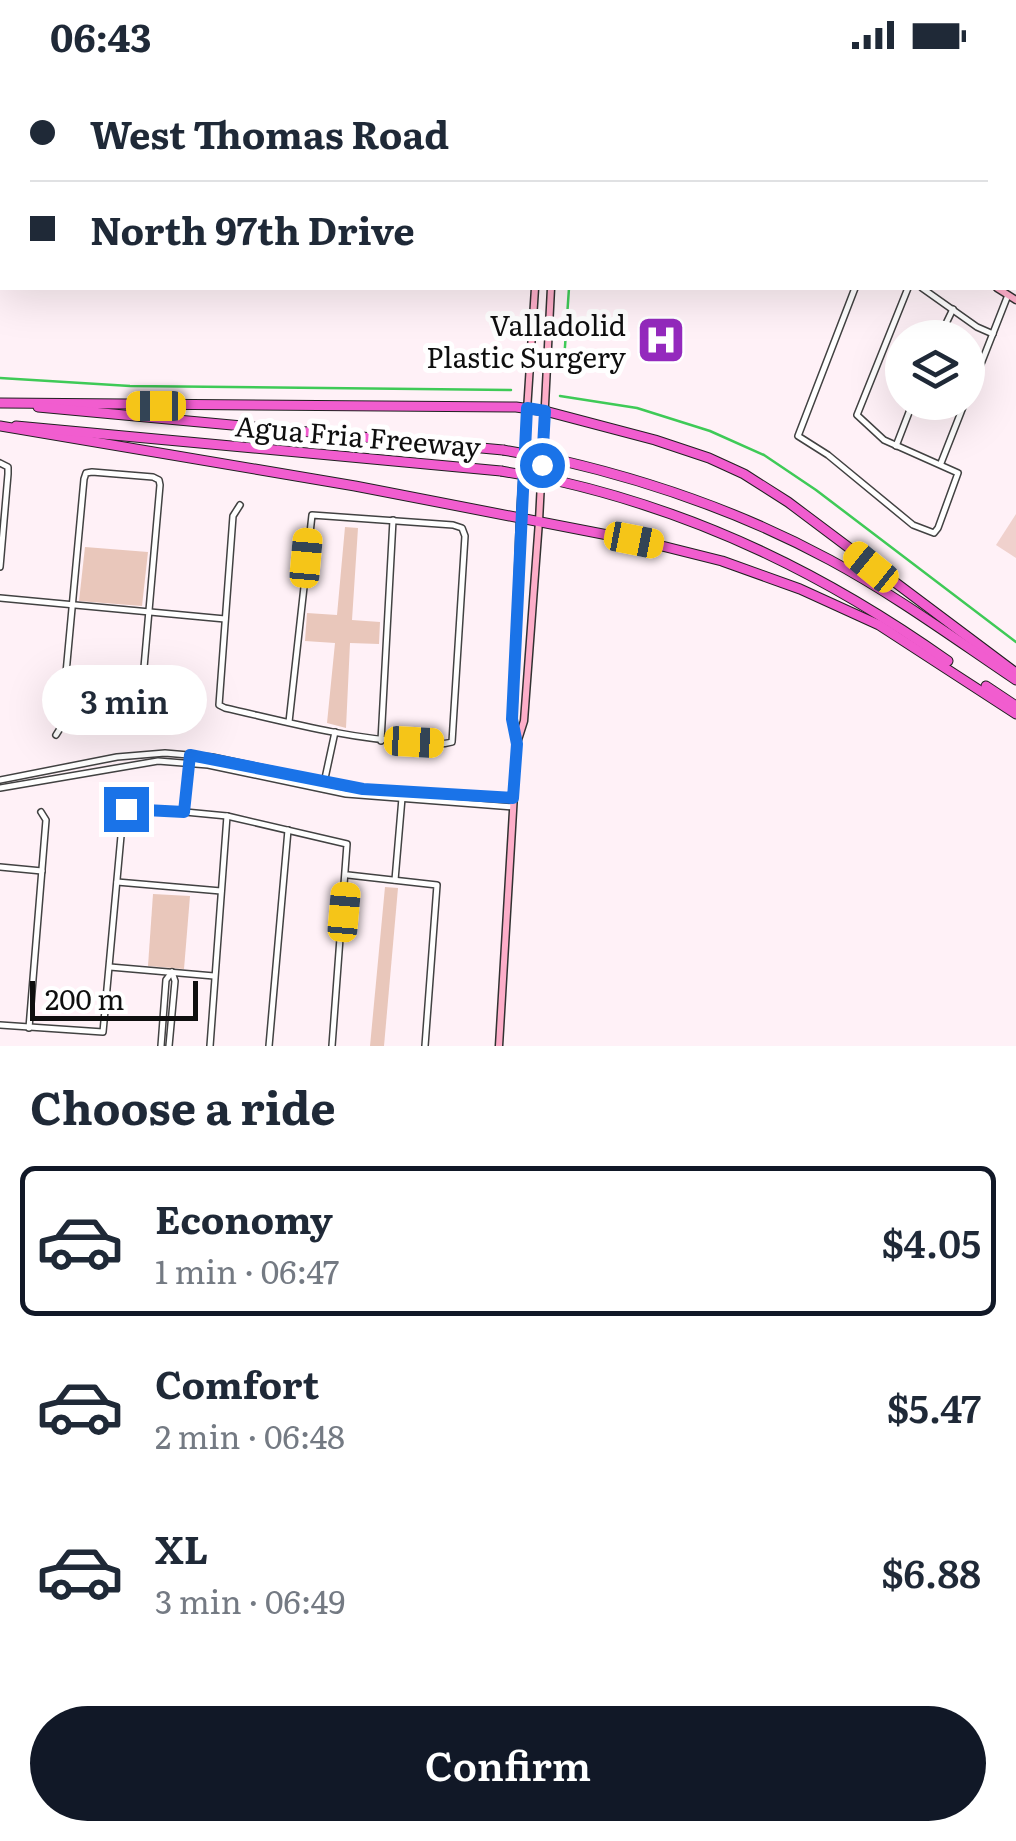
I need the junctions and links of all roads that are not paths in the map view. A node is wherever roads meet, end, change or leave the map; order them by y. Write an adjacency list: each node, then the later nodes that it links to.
1 (535, 290): 14 (main road)
2 (551, 290): 15 (main road)
3 (854, 290): 20 (street)
4 (907, 290): 19 (street)
5 (925, 290): 9 (street)
6 (1000, 290): 7 (main road)
7 (1008, 294): 8 (main road); 11 (street)
8 (1016, 300)
9 (953, 309): 10 (street); 11 (street)
10 (948, 320)
11 (992, 334): 12 (street)
12 (985, 352)
13 (0, 403): 14 (highway); 31 (highway, Agua Fria Freeway, bridge)
14 (527, 408): 15 (highway); 23 (main road)
15 (545, 411): 25 (main road); 31 (highway)
16 (906, 420): 19 (street)
17 (958, 420): 20 (street)
18 (0, 426): 23 (highway); 32 (highway, Agua Fria Freeway, bridge)
19 (896, 446): 20 (street)
20 (941, 463)
21 (0, 464): 26 (street)
22 (240, 505): 30 (street)
23 (520, 518): 25 (highway); 39 (main road)
24 (393, 520): 34 (street); 38 (street); 38 (street)
25 (540, 522): 33 (highway); 39 (main road)
26 (0, 567)
27 (0, 598): 28 (street)
28 (72, 604): 29 (street); 29 (street); 37 (street)
29 (149, 612): 30 (street); 35 (street)
30 (225, 618): 34 (street)
31 (1016, 676)
32 (1016, 706)
33 (1016, 714)
34 (289, 722): 36 (street)
35 (134, 724)
36 (335, 732): 38 (street); 42 (street)
37 (56, 735)
38 (381, 740)
39 (517, 744): 45 (main road)
40 (189, 758): 41 (street); 42 (street); 43 (street); 47 (street)
41 (0, 780)
42 (323, 786): 44 (street)
43 (0, 788)
44 (402, 794): 45 (street); 53 (street)
45 (513, 803): 67 (main road)
46 (41, 812): 51 (street)
47 (184, 812): 48 (street); 54 (street)
48 (226, 816): 49 (street); 55 (street)
49 (288, 830): 52 (street); 64 (street)
50 (0, 867): 51 (street)
51 (42, 871): 60 (street)
52 (348, 876): 53 (street); 65 (street)
53 (396, 880): 66 (street)
54 (117, 882): 55 (street); 56 (street)
55 (221, 891): 58 (street)
56 (110, 966): 57 (street); 60 (street)
57 (172, 972): 58 (street); 61 (street); 62 (street)
58 (214, 976): 63 (street)
59 (0, 1025): 60 (street)
60 (29, 1028)
61 (161, 1046)
62 (169, 1046)
63 (210, 1046)
64 (269, 1046)
65 (332, 1046)
66 (425, 1046)
67 (499, 1046)

